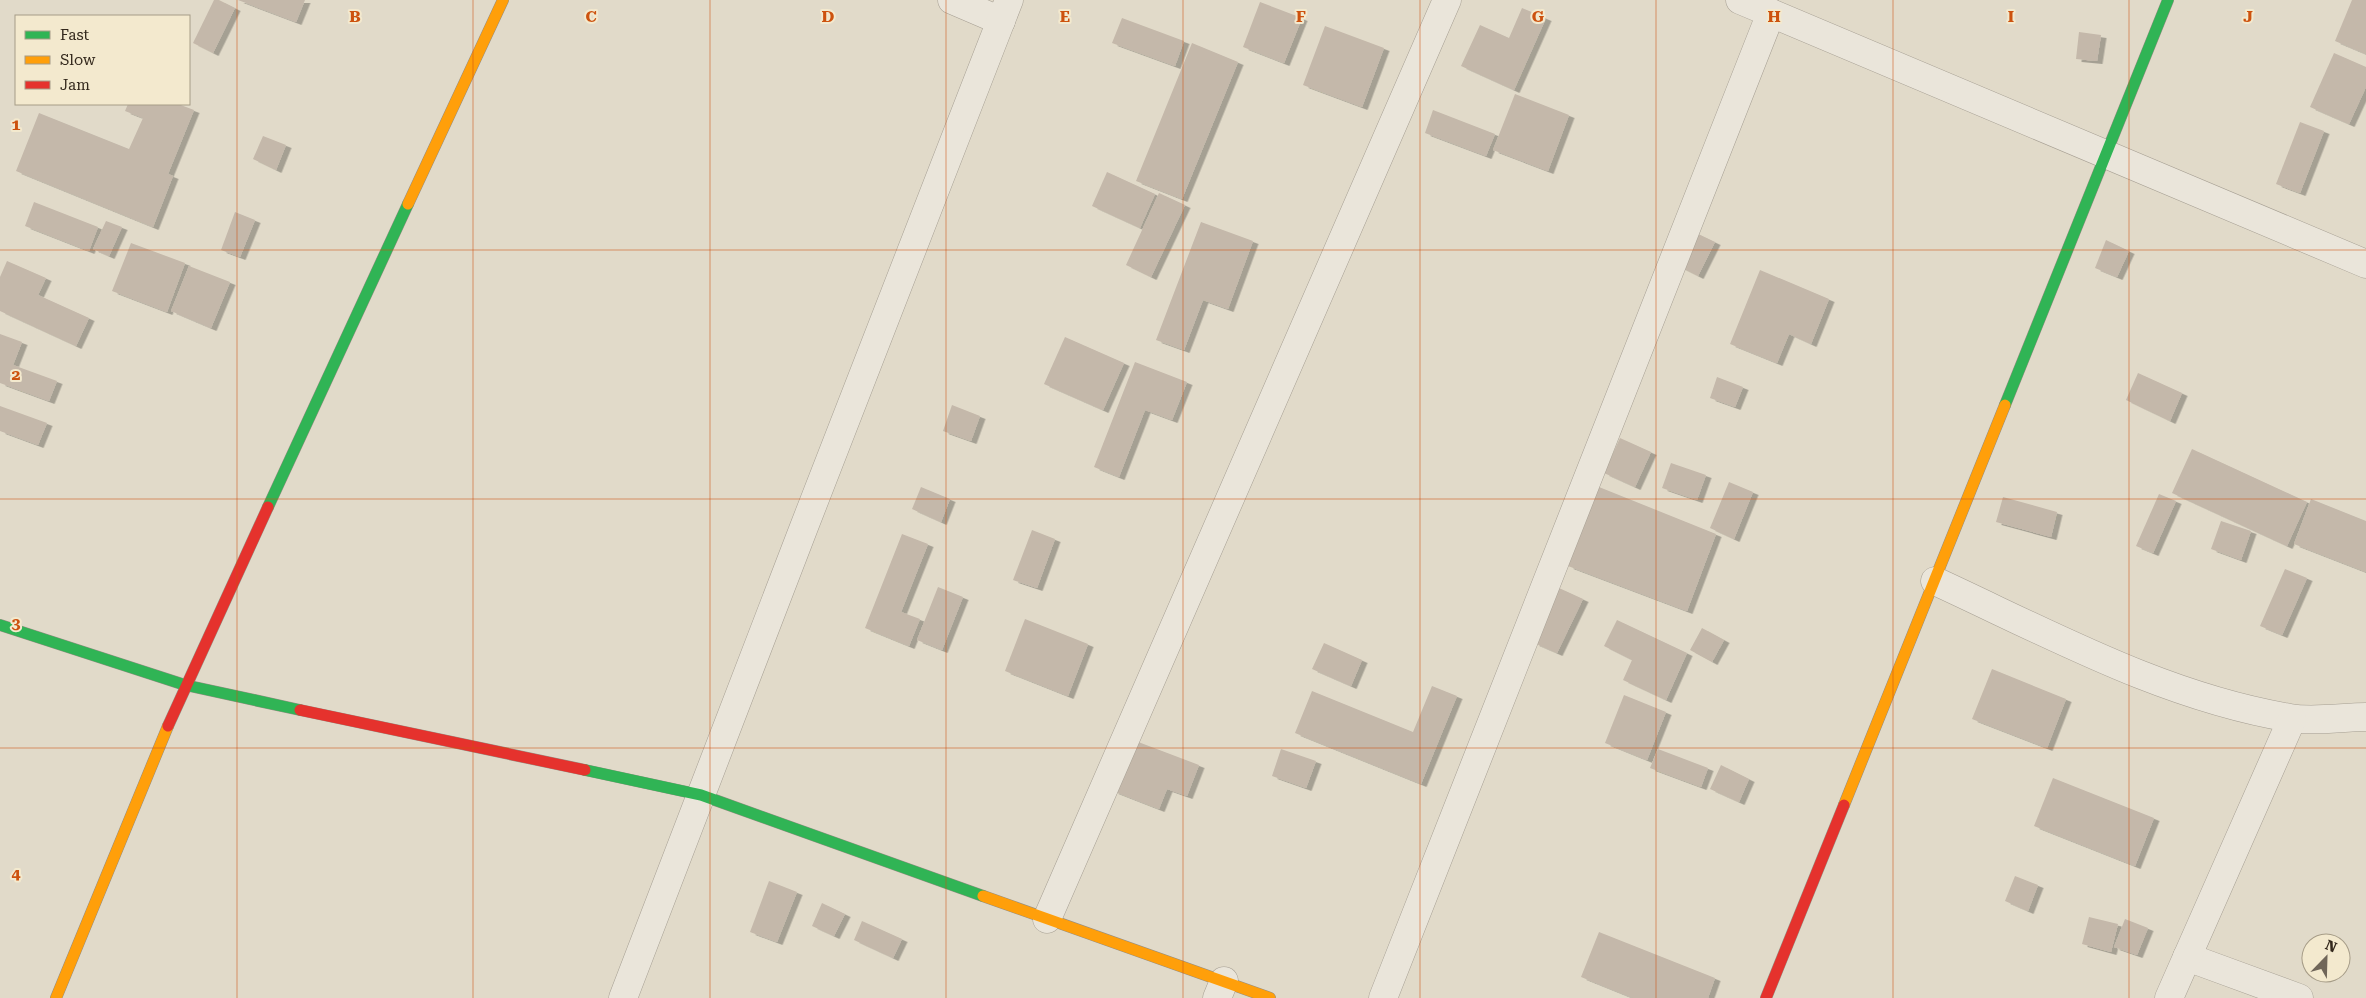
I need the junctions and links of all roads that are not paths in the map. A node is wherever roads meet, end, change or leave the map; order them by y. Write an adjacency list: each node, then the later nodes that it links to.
1 (503, 0): 12 (street)
2 (952, 0): 6 (street)
3 (1447, 0): 16 (street)
4 (1740, 0): 7 (street)
5 (2168, 0): 8 (street)
6 (1005, 10): 15 (street)
7 (1771, 13): 8 (street); 22 (street)
8 (2106, 155): 9 (street); 10 (street)
9 (2366, 264)
10 (1935, 581): 14 (street); 23 (street)
11 (0, 626): 12 (street)
12 (185, 685): 15 (street); 19 (street)
13 (2366, 717): 14 (street)
14 (2292, 719): 17 (street)
15 (701, 795): 16 (street); 20 (street)
16 (1047, 919): 18 (street)
17 (2187, 957): 24 (street); 25 (street)
18 (1221, 989): 21 (street)
19 (56, 998)
20 (623, 998)
21 (1270, 998)
22 (1383, 998)
23 (1766, 998)
24 (2169, 998)
25 (2299, 998)

